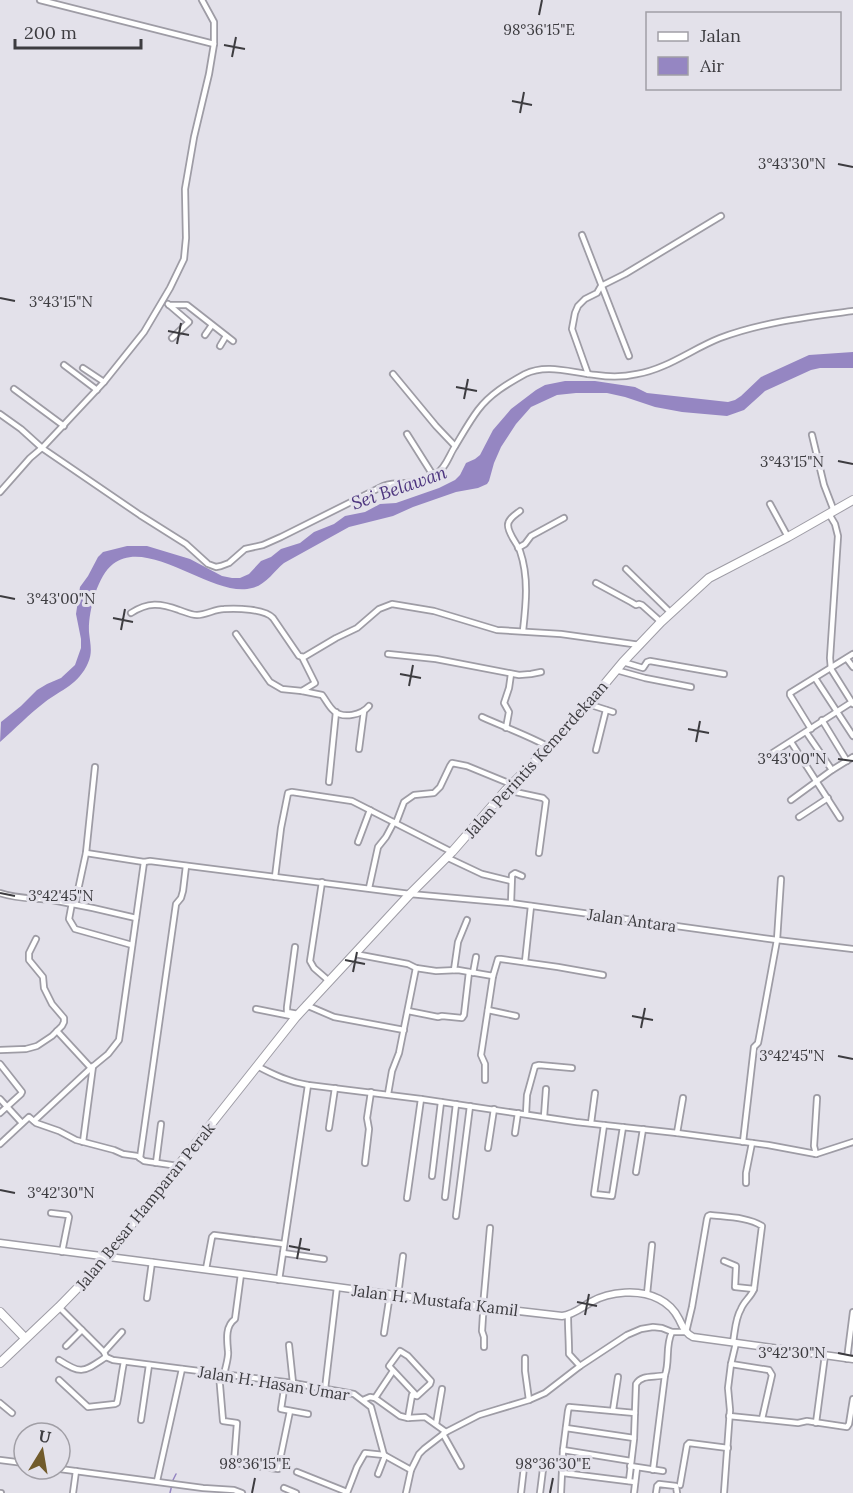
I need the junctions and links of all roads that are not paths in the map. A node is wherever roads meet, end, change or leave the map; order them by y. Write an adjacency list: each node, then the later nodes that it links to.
1 (40, 0): 3 (street)
2 (202, 0): 3 (street)
3 (214, 44): 7 (street)
4 (721, 216): 6 (street)
5 (582, 235): 6 (street)
6 (601, 286): 16 (street); 20 (street)
7 (163, 300): 8 (street); 21 (street)
8 (169, 305): 10 (street); 13 (street)
9 (853, 311): 20 (street)
10 (212, 325): 11 (street); 12 (street)
11 (205, 335)
12 (226, 336): 14 (street); 15 (street)
13 (172, 338)
14 (233, 341)
15 (220, 346)
16 (629, 356)
17 (64, 365): 23 (street)
18 (83, 368): 21 (street)
19 (393, 374): 28 (street)
20 (588, 374): 28 (street)
21 (104, 382): 23 (street)
22 (14, 389): 25 (street)
23 (97, 390): 25 (street)
24 (0, 414): 29 (street)
25 (64, 426): 29 (street)
26 (407, 434): 30 (street)
27 (812, 435): 35 (street)
28 (455, 446): 30 (street)
29 (42, 448): 30 (street); 31 (street)
30 (435, 474)
31 (0, 492)
32 (853, 500): 35 (main road, Jalan Perintis Kemerdekaan)
33 (770, 504): 37 (street)
34 (520, 511): 38 (street)
35 (831, 512): 37 (main road, Jalan Perintis Kemerdekaan); 53 (street)
36 (564, 518): 38 (street)
37 (788, 537): 42 (main road, Jalan Perintis Kemerdekaan)
38 (519, 548): 44 (street)
39 (626, 569): 42 (street)
40 (596, 583): 43 (street)
41 (131, 613): 49 (street)
42 (672, 613): 43 (main road, Jalan Perintis Kemerdekaan)
43 (661, 622): 46 (main road, Jalan Perintis Kemerdekaan)
44 (523, 631): 46 (street); 49 (street)
45 (236, 634): 60 (street)
46 (640, 645): 51 (main road, Jalan Perintis Kemerdekaan)
47 (388, 654): 56 (street)
48 (853, 654): 50 (street)
49 (302, 657): 60 (street)
50 (847, 658): 52 (street); 53 (street)
51 (623, 662): 54 (main road, Jalan Perintis Kemerdekaan); 57 (street)
52 (853, 667)
53 (831, 669): 58 (street); 61 (street)
54 (616, 670): 59 (street); 62 (main road, Jalan Perintis Kemerdekaan)
55 (541, 672): 56 (street)
56 (512, 674): 71 (street)
57 (724, 674)
58 (815, 678): 66 (street); 72 (street)
59 (690, 687)
60 (302, 691): 67 (street)
61 (852, 703): 66 (street)
62 (588, 704): 64 (street); 75 (main road, Jalan Perintis Kemerdekaan)
63 (369, 706): 65 (street)
64 (606, 710): 68 (street); 77 (street)
65 (364, 711): 67 (street); 76 (street)
66 (836, 711): 70 (street); 73 (street)
67 (336, 712): 83 (street)
68 (613, 712)
69 (482, 717): 71 (street)
70 (822, 720): 72 (street); 80 (street)
71 (506, 728): 75 (street)
72 (808, 731): 74 (street); 82 (street)
73 (853, 736)
74 (791, 742): 79 (street); 84 (street)
75 (549, 747): 85 (main road, Jalan Perintis Kemerdekaan)
76 (359, 749)
77 (596, 750)
78 (853, 757): 80 (street)
79 (760, 761)
80 (847, 761): 82 (street)
81 (95, 767): 93 (street)
82 (832, 770): 84 (street)
83 (329, 782)
84 (816, 782): 86 (street); 87 (street)
85 (510, 788): 91 (street); 94 (street); 95 (main road, Jalan Perintis Kemerdekaan)
86 (828, 798): 89 (street); 90 (street)
87 (790, 800)
88 (370, 810): 91 (street); 92 (street); 99 (street)
89 (799, 817)
90 (840, 818)
91 (395, 822): 95 (street); 103 (street)
92 (358, 842)
93 (86, 853): 96 (street, Jalan Antara); 107 (street)
94 (539, 853)
95 (449, 854): 101 (street); 105 (main road, Jalan Perintis Kemerdekaan)
96 (144, 862): 97 (street, Jalan Antara); 109 (street)
97 (186, 866): 99 (street, Jalan Antara); 175 (street)
98 (522, 876): 101 (street)
99 (275, 877): 102 (street, Jalan Antara)
100 (781, 879): 112 (street)
101 (511, 881): 106 (street)
102 (322, 882): 103 (street, Jalan Antara); 124 (street)
103 (369, 888): 105 (street, Jalan Antara)
104 (0, 893): 107 (street)
105 (410, 894): 106 (street, Jalan Antara); 116 (main road, Jalan Perintis Kemerdekaan)
106 (511, 903): 108 (street, Jalan Antara)
107 (73, 904): 109 (street); 113 (street)
108 (531, 906): 112 (street, Jalan Antara); 118 (street)
109 (136, 918): 113 (street)
110 (467, 920): 120 (street)
111 (36, 939): 132 (street)
112 (777, 940): 115 (street, Jalan Antara); 169 (street)
113 (132, 945): 136 (street)
114 (295, 947): 129 (street)
115 (853, 949)
116 (355, 954): 119 (street); 124 (main road, Jalan Perintis Kemerdekaan)
117 (476, 957): 121 (street)
118 (525, 962): 122 (street); 123 (street)
119 (416, 968): 120 (street); 128 (street)
120 (454, 970): 121 (street)
121 (471, 972): 123 (street); 128 (street)
122 (603, 975)
123 (494, 976): 127 (street)
124 (329, 981): 125 (main road, Jalan Perintis Kemerdekaan)
125 (306, 1005): 129 (main road, Jalan Perintis Kemerdekaan); 131 (street)
126 (256, 1009): 129 (street)
127 (488, 1010): 130 (street); 138 (street)
128 (408, 1011): 131 (street)
129 (297, 1015): 135 (main road, Jalan Perintis Kemerdekaan)
130 (516, 1016)
131 (404, 1030): 144 (street)
132 (57, 1032): 133 (street); 136 (street)
133 (0, 1050)
134 (0, 1064): 152 (street)
135 (257, 1066): 139 (street); 178 (main road, Jalan Besar Hamparan Perak)
136 (92, 1067): 158 (street); 168 (street)
137 (572, 1068): 156 (street)
138 (485, 1080)
139 (308, 1085): 140 (street); 188 (street)
140 (335, 1088): 142 (street); 164 (street)
141 (546, 1089): 157 (street)
142 (371, 1092): 144 (street); 177 (street)
143 (595, 1093): 159 (street)
144 (388, 1094): 148 (street)
145 (683, 1098): 166 (street)
146 (817, 1098): 174 (street)
147 (0, 1099): 152 (street)
148 (421, 1099): 149 (street); 183 (street)
149 (441, 1102): 150 (street); 180 (street)
150 (456, 1104): 151 (street); 182 (street)
151 (470, 1106): 153 (street); 185 (street)
152 (7, 1107): 154 (street); 160 (street)
153 (494, 1109): 155 (street); 173 (street)
154 (0, 1113)
155 (518, 1113): 156 (street); 167 (street)
156 (526, 1114): 157 (street)
157 (544, 1117): 159 (street)
158 (34, 1121): 160 (street); 168 (street)
159 (591, 1123): 162 (street)
160 (22, 1124): 172 (street)
161 (161, 1124): 176 (street)
162 (604, 1125): 163 (street); 163 (street)
163 (623, 1127): 165 (street)
164 (329, 1128)
165 (643, 1129): 166 (street); 179 (street)
166 (677, 1132): 169 (street)
167 (515, 1133)
168 (83, 1142): 175 (street)
169 (743, 1142): 171 (street)
170 (853, 1142): 174 (street)
171 (752, 1143): 174 (street); 181 (street)
172 (0, 1144)
173 (488, 1148)
174 (816, 1154)
175 (140, 1158): 176 (street)
176 (156, 1163): 178 (street)
177 (365, 1163)
178 (178, 1166): 193 (main road, Jalan Besar Hamparan Perak)
179 (636, 1172)
180 (432, 1176)
181 (746, 1183)
182 (445, 1197)
183 (407, 1198)
184 (51, 1213): 190 (street)
185 (456, 1216)
186 (490, 1228): 207 (street)
187 (0, 1243): 190 (street, Jalan H. Mustafa Kamil)
188 (284, 1244): 191 (street); 197 (street)
189 (652, 1245): 203 (street)
190 (62, 1252): 193 (street, Jalan H. Mustafa Kamil)
191 (283, 1253): 194 (street); 199 (street)
192 (403, 1256): 204 (street)
193 (107, 1257): 196 (street, Jalan H. Mustafa Kamil); 206 (main road, Jalan Besar Hamparan Perak)
194 (324, 1259)
195 (724, 1261): 201 (street)
196 (152, 1262): 197 (street, Jalan H. Mustafa Kamil); 205 (street)
197 (206, 1269): 198 (street, Jalan H. Mustafa Kamil)
198 (241, 1274): 199 (street, Jalan H. Mustafa Kamil); 233 (street)
199 (279, 1280): 200 (street, Jalan H. Mustafa Kamil)
200 (337, 1287): 202 (street, Jalan H. Mustafa Kamil); 239 (street)
201 (754, 1289): 214 (street); 217 (street)
202 (390, 1294): 204 (street, Jalan H. Mustafa Kamil); 215 (street)
203 (647, 1294): 210 (street); 214 (street)
204 (398, 1295): 207 (street, Jalan H. Mustafa Kamil)
205 (147, 1298)
206 (59, 1307): 211 (street, Jalan H. Hasan Umar); 216 (main road, Jalan Besar Hamparan Perak)
207 (485, 1307): 210 (street, Jalan H. Mustafa Kamil); 220 (street)
208 (0, 1312): 216 (main road)
209 (853, 1312): 224 (street)
210 (568, 1316): 230 (street)
211 (81, 1330): 219 (street); 221 (street, Jalan H. Hasan Umar)
212 (122, 1332): 221 (street)
213 (672, 1332): 214 (street); 230 (street); 234 (street)
214 (686, 1332): 217 (street)
215 (384, 1333)
216 (25, 1338): 227 (main road, Jalan Besar Hamparan Perak)
217 (734, 1343): 222 (street); 228 (street)
218 (289, 1345): 238 (street)
219 (66, 1346)
220 (484, 1347)
221 (105, 1355): 225 (street); 226 (street, Jalan H. Hasan Umar)
222 (825, 1356): 224 (street); 256 (street)
223 (525, 1358): 245 (street)
224 (850, 1359)
225 (59, 1360)
226 (124, 1362): 229 (street, Jalan H. Hasan Umar); 236 (street)
227 (0, 1363)
228 (731, 1364): 252 (street); 254 (street)
229 (149, 1365): 231 (street, Jalan H. Hasan Umar); 255 (street)
230 (580, 1366): 245 (street)
231 (182, 1369): 233 (street, Jalan H. Hasan Umar); 277 (street)
232 (393, 1371): 241 (street); 241 (street); 242 (street)
233 (221, 1375): 237 (street, Jalan H. Hasan Umar); 248 (street)
234 (665, 1375): 250 (street); 271 (street)
235 (618, 1377): 247 (street)
236 (60, 1380)
237 (285, 1383): 238 (street, Jalan H. Hasan Umar); 248 (street)
238 (293, 1383): 239 (street, Jalan H. Hasan Umar)
239 (325, 1389): 244 (street, Jalan H. Hasan Umar)
240 (442, 1389): 257 (street)
241 (417, 1396): 253 (street)
242 (375, 1398): 244 (street); 253 (street)
243 (853, 1399): 256 (street)
244 (363, 1400): 263 (street, Jalan H. Hasan Umar)
245 (529, 1400): 259 (street)
246 (0, 1403): 249 (street)
247 (613, 1410): 250 (street); 258 (street)
248 (290, 1411): 251 (street)
249 (12, 1413)
250 (635, 1413): 260 (street)
251 (308, 1414)
252 (729, 1416): 254 (street); 261 (street)
253 (408, 1418): 257 (street)
254 (762, 1419): 256 (street)
255 (141, 1420)
256 (816, 1423)
257 (436, 1424): 259 (street)
258 (566, 1428): 260 (street); 262 (street)
259 (445, 1433): 265 (street); 270 (street)
260 (634, 1438): 264 (street)
261 (728, 1448): 280 (street); 293 (street)
262 (563, 1450): 264 (street); 275 (street)
263 (385, 1456): 270 (street); 276 (street); 285 (street)
264 (631, 1464): 267 (street); 278 (street)
265 (461, 1466)
266 (524, 1467): 287 (street)
267 (637, 1468): 271 (street); 279 (street)
268 (543, 1469): 288 (street)
269 (72, 1470): 272 (street)
270 (411, 1470): 286 (street)
271 (653, 1470): 273 (street)
272 (76, 1471): 277 (street); 283 (street)
273 (663, 1471)
274 (297, 1472): 285 (street)
275 (563, 1473): 278 (street); 289 (street)
276 (378, 1474)
277 (157, 1481): 284 (street)
278 (629, 1481): 279 (street)
279 (635, 1482): 290 (street)
280 (680, 1485)
281 (284, 1488): 282 (street)
282 (292, 1492)
283 (73, 1493)
284 (242, 1493)
285 (347, 1493)
286 (406, 1493)
287 (520, 1493)
288 (540, 1493)
289 (561, 1493)
290 (634, 1493)
291 (656, 1493): 292 (street)
292 (677, 1493)
293 (724, 1493)

